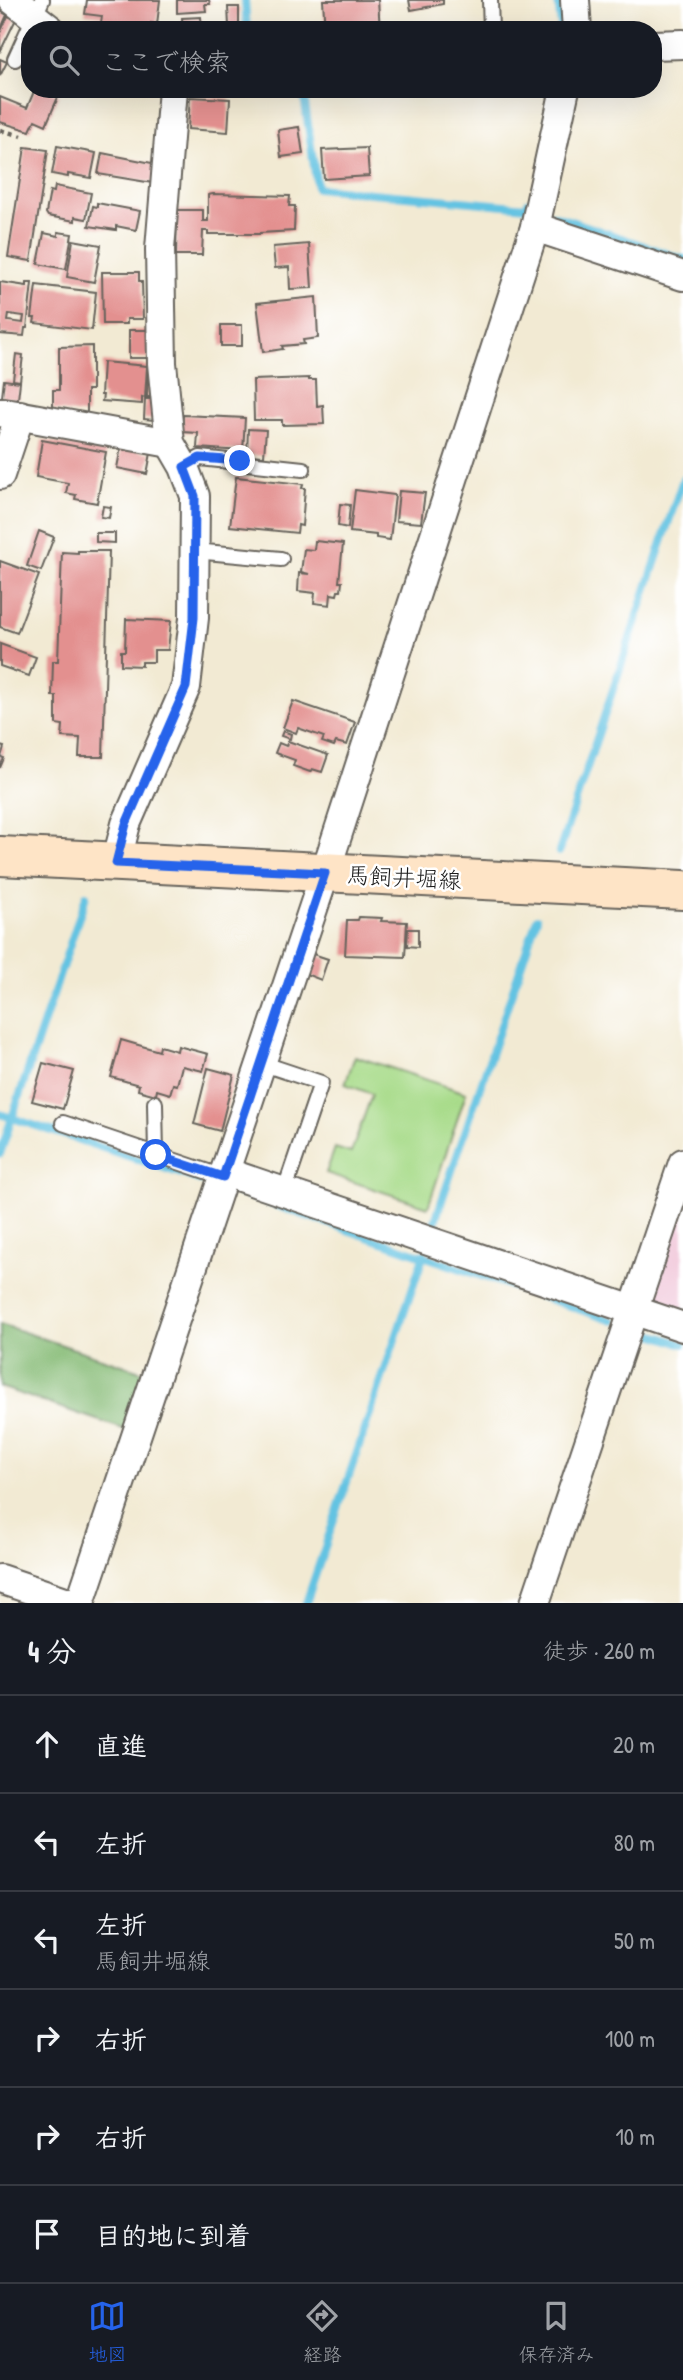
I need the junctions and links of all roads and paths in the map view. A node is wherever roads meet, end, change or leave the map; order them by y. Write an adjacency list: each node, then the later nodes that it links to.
1 (13, 0): 4 (street)
2 (490, 0): 5 (lane)
3 (575, 0): 6 (street)
4 (43, 16)
5 (491, 21)
6 (576, 21)
7 (683, 44): 8 (street)
8 (662, 45)
9 (21, 50): 10 (lane)
10 (15, 59)
11 (172, 98): 18 (street)
12 (563, 98): 15 (street)
13 (0, 130): 14 (path)
14 (22, 136)
15 (536, 227): 16 (street); 26 (street)
16 (683, 276)
17 (10, 414): 18 (street); 21 (street)
18 (170, 443): 19 (street)
19 (184, 467): 20 (lane); 22 (street)
20 (303, 469)
21 (0, 475)
22 (195, 551): 23 (lane); 25 (street)
23 (281, 559)
24 (0, 856): 25 (main road, 馬飼井堀線)
25 (116, 863): 26 (main road, 馬飼井堀線)
26 (325, 873): 27 (main road, 馬飼井堀線); 28 (street)
27 (683, 890)
28 (261, 1063): 33 (street); 34 (lane)
29 (155, 1103): 31 (lane)
30 (63, 1123): 31 (lane)
31 (156, 1155): 33 (lane)
32 (683, 1163): 35 (street)
33 (224, 1175): 34 (street); 39 (street)
34 (284, 1192): 35 (street)
35 (633, 1310): 36 (street); 40 (street)
36 (683, 1327)
37 (0, 1579): 38 (street)
38 (71, 1603)
39 (80, 1603)
40 (535, 1603)

